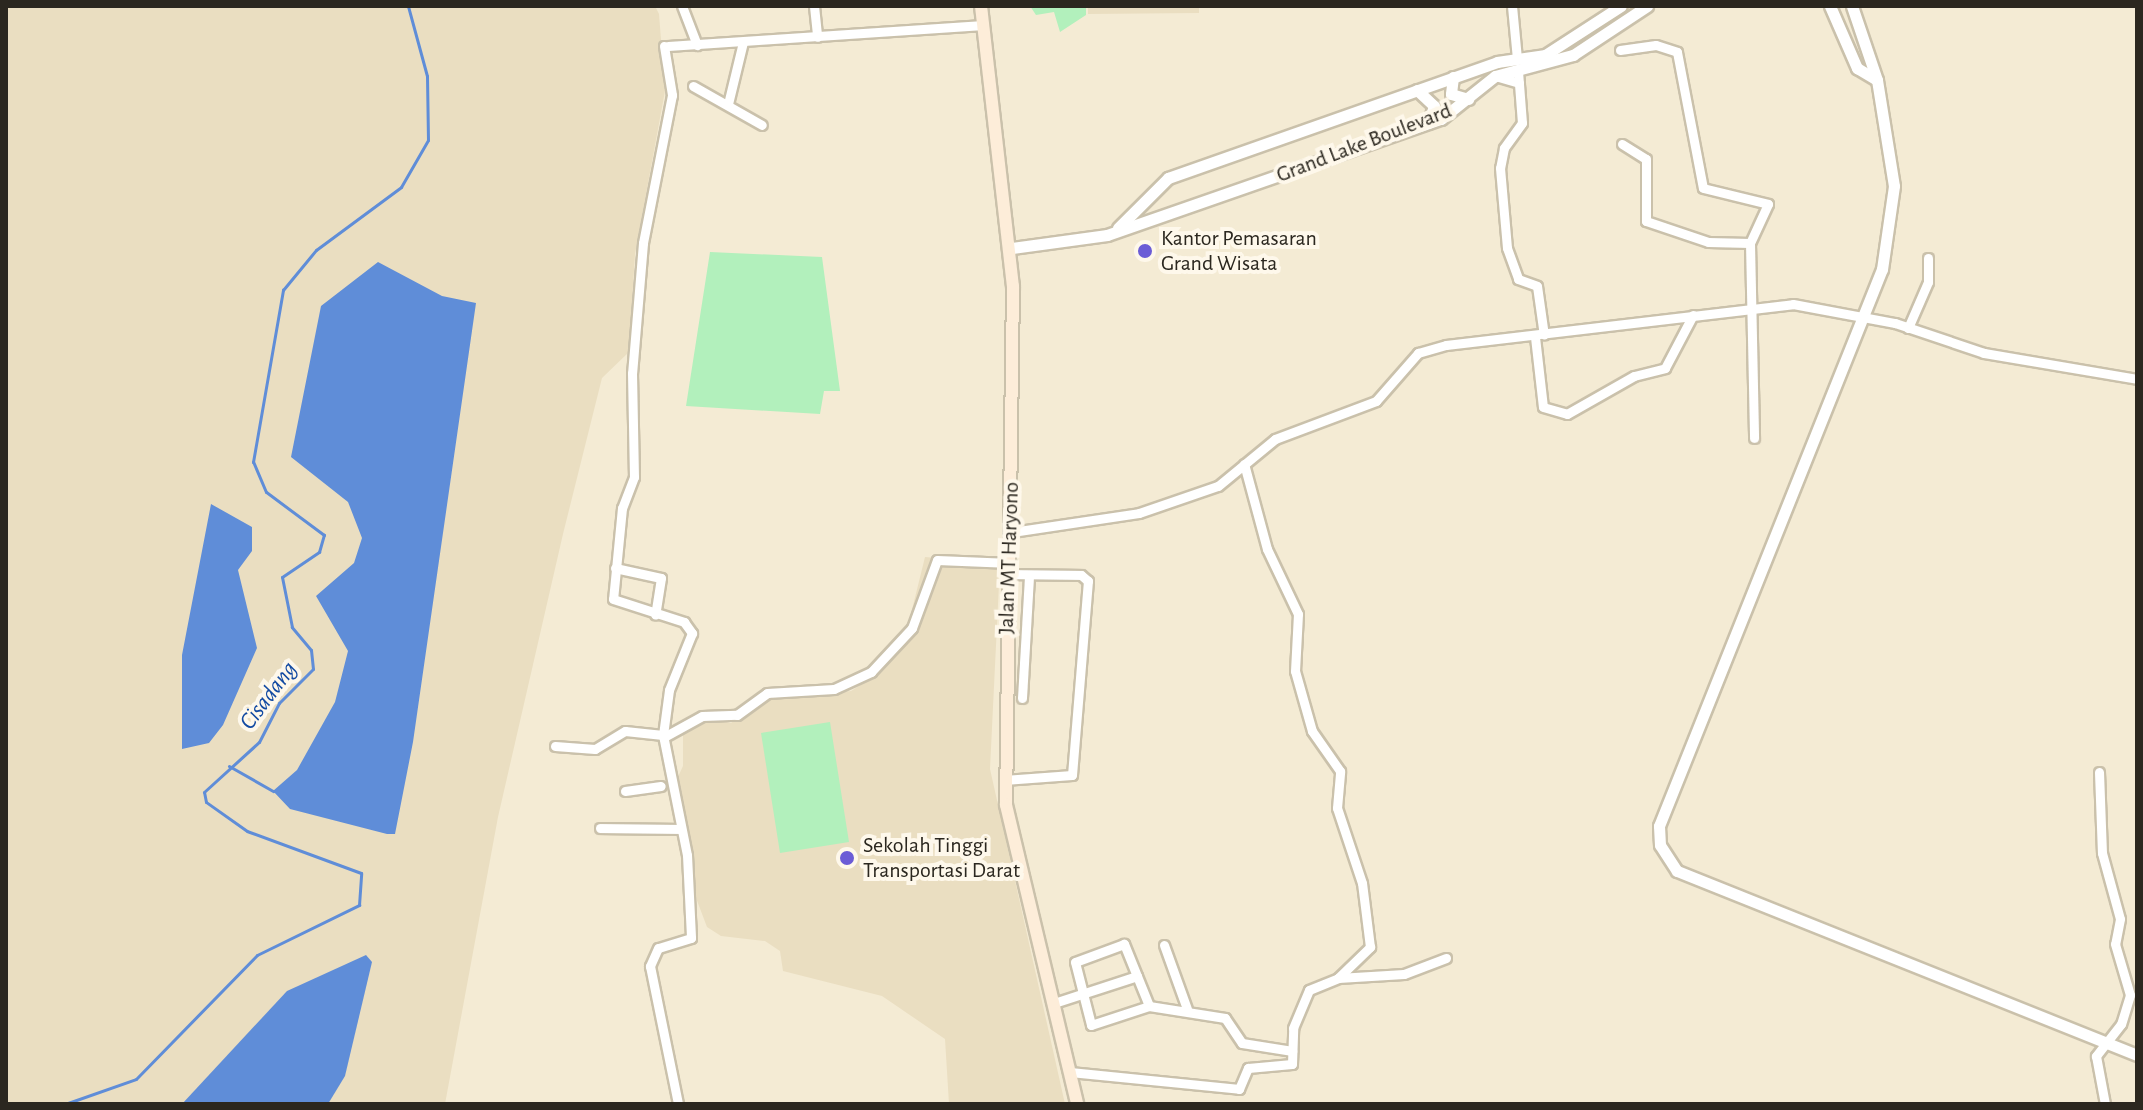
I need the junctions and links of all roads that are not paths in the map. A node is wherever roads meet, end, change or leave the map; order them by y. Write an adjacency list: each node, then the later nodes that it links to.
1 (682, 6): 12 (street)
2 (814, 6): 10 (street)
3 (981, 6): 9 (main road, Jalan MT Haryono)
4 (1512, 6): 14 (street)
5 (1621, 6): 14 (street, Grand Lake Boulevard)
6 (1647, 6): 14 (street, Grand Lake Boulevard)
7 (1830, 6): 16 (street)
8 (1852, 6): 16 (street)
9 (983, 25): 10 (street); 26 (main road, Jalan MT Haryono)
10 (817, 37): 11 (street)
11 (743, 42): 12 (street); 20 (street)
12 (697, 45): 37 (street)
13 (1620, 50): 25 (street)
14 (1518, 71): 15 (street, Grand Lake Boulevard); 19 (street, Grand Lake Boulevard); 32 (street)
15 (1453, 77): 18 (street, Grand Lake Boulevard); 19 (street)
16 (1877, 80): 30 (street)
17 (693, 86): 20 (street)
18 (1417, 90): 21 (street); 24 (street, Grand Lake Boulevard)
19 (1468, 99): 21 (street, Grand Lake Boulevard)
20 (728, 104): 22 (street)
21 (1428, 123): 24 (street, Grand Lake Boulevard)
22 (762, 125)
23 (1622, 144): 25 (street)
24 (1107, 235): 26 (street, Grand Lake Boulevard)
25 (1750, 243): 28 (street)
26 (1012, 248): 36 (main road, Jalan MT Haryono)
27 (1928, 258): 31 (street)
28 (1750, 307): 29 (street); 30 (street); 34 (street)
29 (1693, 315): 32 (street); 32 (street)
30 (1862, 318): 31 (street); 58 (street)
31 (1908, 328): 33 (street)
32 (1540, 336): 35 (street)
33 (2137, 379)
34 (1754, 438)
35 (1244, 464): 36 (street); 53 (street)
36 (1012, 532): 38 (main road, Jalan MT Haryono)
37 (615, 568): 40 (street); 40 (street)
38 (1010, 568): 39 (street); 42 (street); 45 (main road, Jalan MT Haryono)
39 (1029, 575): 41 (street); 45 (street)
40 (655, 615): 42 (street)
41 (1022, 698)
42 (664, 736): 43 (street); 46 (street)
43 (555, 746)
44 (2099, 772): 58 (street)
45 (1004, 780): 55 (main road, Jalan MT Haryono)
46 (665, 783): 47 (street); 49 (street)
47 (625, 791)
48 (600, 828): 49 (street)
49 (679, 829): 62 (street)
50 (1164, 945): 57 (street)
51 (1446, 958): 53 (street)
52 (1137, 976): 54 (street); 54 (street); 56 (street)
53 (1338, 978): 59 (street)
54 (1082, 993): 55 (street); 56 (street)
55 (1054, 1003): 61 (main road, Jalan MT Haryono)
56 (1149, 1006): 57 (street)
57 (1187, 1009): 59 (street)
58 (2106, 1042): 60 (street); 64 (street)
59 (1292, 1051): 61 (street)
60 (2137, 1055)
61 (1070, 1072): 63 (main road, Jalan MT Haryono)
62 (678, 1104)
63 (1077, 1104)
64 (2105, 1104)

